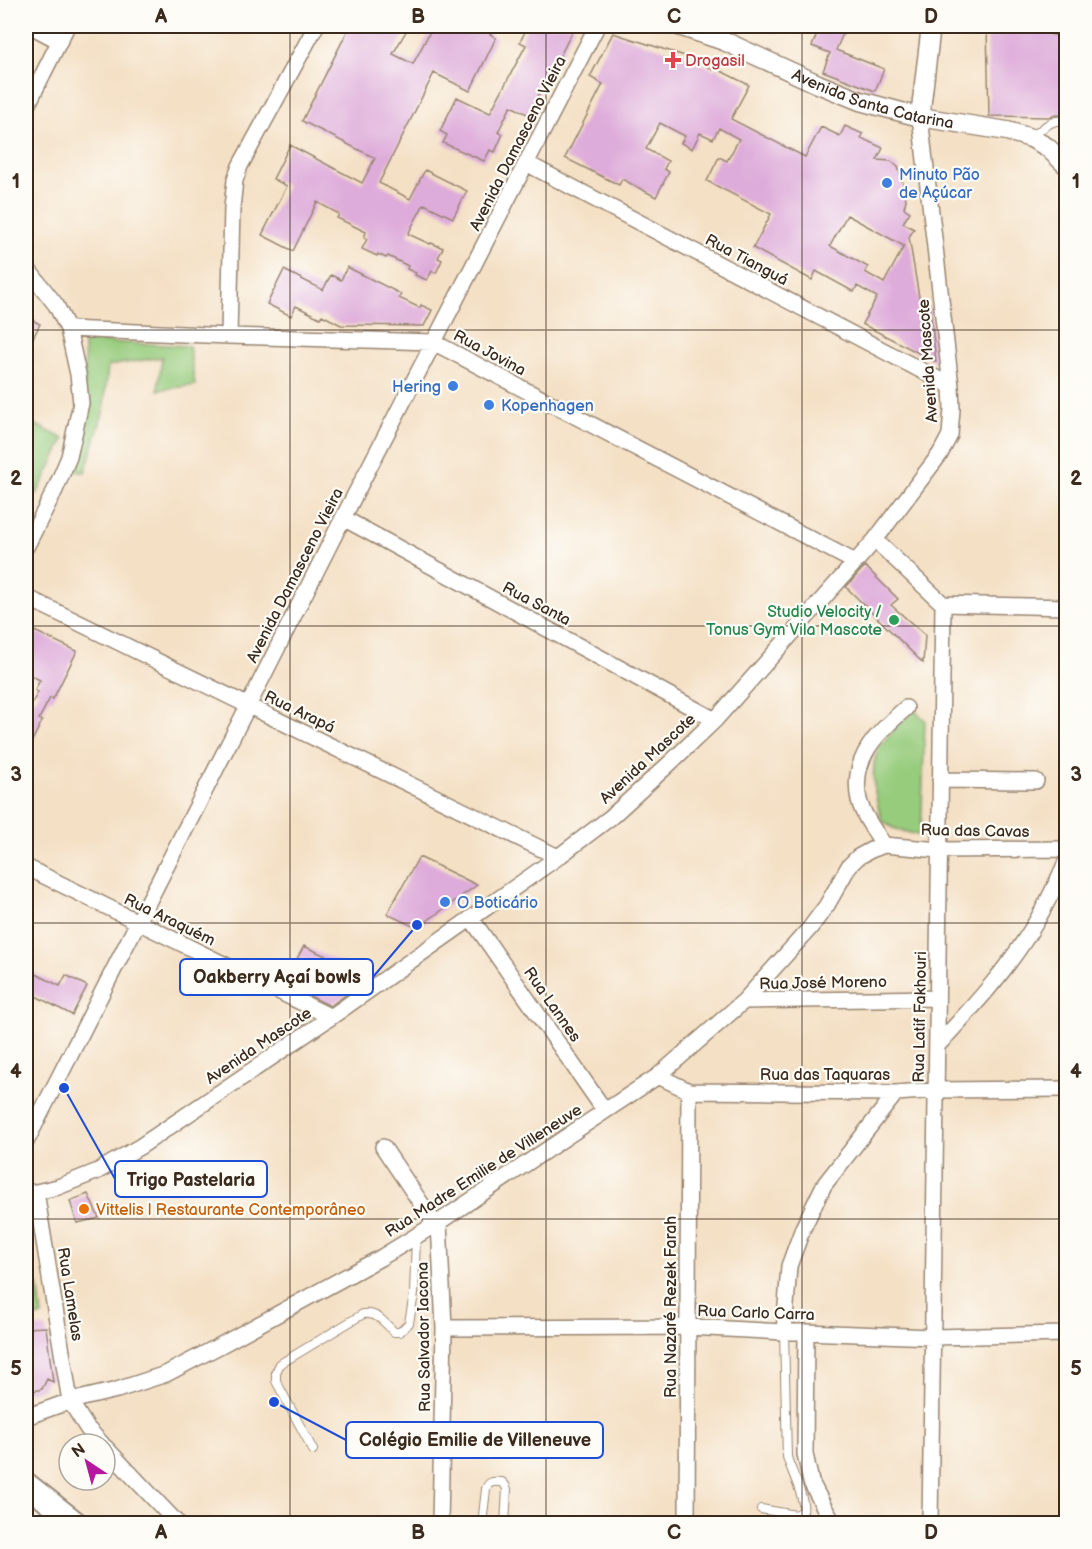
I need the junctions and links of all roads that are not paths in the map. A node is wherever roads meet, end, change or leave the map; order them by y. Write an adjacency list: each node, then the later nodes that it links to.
1 (31, 26): 9 (street)
2 (67, 26): 9 (street)
3 (316, 26): 18 (street)
4 (597, 26): 14 (street, Avenida Damasceno Vieira)
5 (679, 26): 11 (street, Avenida Santa Catarina)
6 (931, 26): 11 (street)
7 (1043, 26): 8 (lane)
8 (1066, 32)
9 (59, 40): 10 (street)
10 (26, 108)
11 (920, 117): 13 (street, Avenida Santa Catarina); 20 (street, Avenida Mascote)
12 (1066, 121): 13 (lane)
13 (1031, 138): 15 (street, Avenida Santa Catarina)
14 (526, 164): 19 (street, Avenida Damasceno Vieira); 20 (street, Rua Tianguá)
15 (1066, 165)
16 (26, 267): 17 (street)
17 (68, 329): 18 (street, Rua Jovina); 23 (street)
18 (229, 336): 19 (street, Rua Jovina)
19 (433, 342): 21 (street, Avenida Damasceno Vieira); 24 (street, Rua Jovina)
20 (951, 386): 22 (street, Avenida Mascote)
21 (343, 518): 28 (street, Avenida Damasceno Vieira); 30 (street, Rua Santa)
22 (875, 540): 24 (street, Avenida Mascote); 26 (street)
23 (26, 547)
24 (855, 562): 30 (street, Avenida Mascote)
25 (26, 597): 28 (street, Rua Arapá)
26 (943, 604): 27 (street); 31 (street, Rua Latif Fakhouri)
27 (1066, 606)
28 (248, 706): 36 (street, Rua Arapá); 40 (street, Avenida Damasceno Vieira)
29 (906, 708): 33 (street)
30 (715, 720): 36 (street, Avenida Mascote)
31 (940, 780): 32 (street); 35 (street, Rua Latif Fakhouri)
32 (1036, 781)
33 (884, 845): 35 (street, Rua das Cavas); 42 (street, Rua Madre Emilie de Villeneuve)
34 (1066, 849): 35 (street, Rua das Cavas)
35 (939, 850): 41 (street, Rua Latif Fakhouri)
36 (558, 857): 39 (street, Avenida Mascote)
37 (1066, 862): 44 (street)
38 (26, 867): 40 (street, Rua Araquém)
39 (471, 918): 43 (street, Avenida Mascote); 50 (street, Rua Lannes)
40 (137, 922): 43 (street, Rua Araquém); 51 (street, Avenida Damasceno Vieira)
41 (937, 998): 42 (street, Rua José Moreno); 44 (street, Rua Latif Fakhouri)
42 (744, 1001): 45 (street, Rua Madre Emilie de Villeneuve)
43 (331, 1017): 53 (street, Avenida Mascote)
44 (937, 1046): 47 (street, Rua Latif Fakhouri)
45 (658, 1076): 48 (street, Rua das Taquaras); 50 (street, Rua Madre Emilie de Villeneuve)
46 (1066, 1089): 47 (street, Rua das Taquaras)
47 (936, 1090): 49 (street, Rua das Taquaras); 61 (street, Rua Latif Fakhouri)
48 (689, 1091): 49 (street, Rua das Taquaras); 56 (street, Rua Nazaré Rezek Farah)
49 (896, 1093): 58 (street)
50 (605, 1111): 54 (street, Rua Madre Emilie de Villeneuve)
51 (26, 1142)
52 (383, 1147): 54 (street)
53 (31, 1193): 62 (street, Rua Lamelas)
54 (437, 1223): 55 (street, Rua Madre Emilie de Villeneuve); 57 (street, Rua Salvador Iacona)
55 (417, 1236): 62 (street, Rua Madre Emilie de Villeneuve); 65 (lane)
56 (688, 1327): 57 (street, Rua Carlo Carra); 58 (street, Rua Carlo Carra); 74 (street, Rua Nazaré Rezek Farah)
57 (444, 1328): 71 (street, Rua Salvador Iacona)
58 (784, 1332): 59 (street, Rua Carlo Carra); 68 (lane)
59 (806, 1332): 61 (street, Rua Carlo Carra); 75 (street)
60 (1066, 1334): 61 (street, Rua Carlo Carra)
61 (932, 1337): 76 (street, Rua Latif Fakhouri)
62 (70, 1401): 63 (street, Rua Madre Emilie de Villeneuve); 64 (street)
63 (26, 1417)
64 (91, 1432)
65 (313, 1450)
66 (117, 1460): 70 (street)
67 (26, 1484): 69 (main road)
68 (760, 1509)
69 (77, 1524)
70 (178, 1524)
71 (440, 1524)
72 (482, 1524): 73 (lane)
73 (505, 1524)
74 (687, 1524)
75 (834, 1524)
76 (930, 1524)

